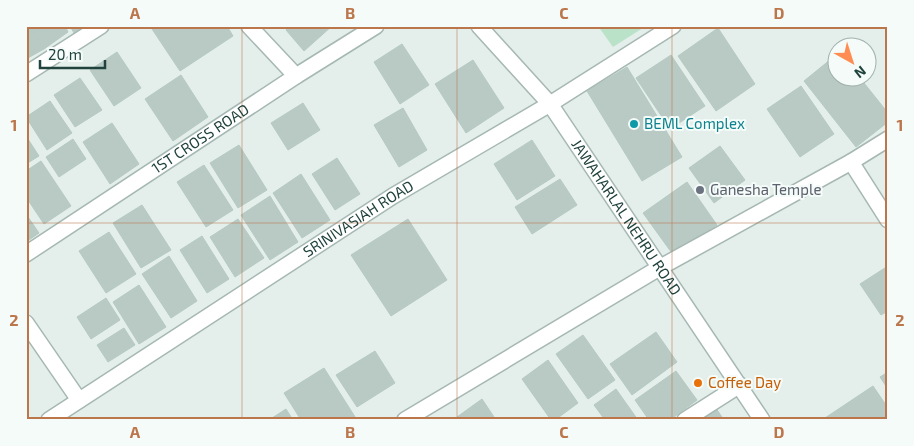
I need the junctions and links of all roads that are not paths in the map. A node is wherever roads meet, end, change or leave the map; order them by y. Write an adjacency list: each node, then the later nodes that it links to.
1 (101, 26): 6 (street)
2 (249, 26): 7 (street)
3 (376, 26): 7 (street, 1ST CROSS ROAD)
4 (479, 26): 8 (street, JAWAHARLAL NEHRU ROAD)
5 (673, 26): 8 (street, SRINIVASIAH ROAD)
6 (26, 74)
7 (296, 76): 12 (street, 1ST CROSS ROAD)
8 (550, 104): 13 (street, JAWAHARLAL NEHRU ROAD); 16 (street, SRINIVASIAH ROAD)
9 (888, 139): 10 (street)
10 (851, 162): 11 (street); 13 (street)
11 (888, 220)
12 (26, 254)
13 (659, 268): 15 (street, JAWAHARLAL NEHRU ROAD); 18 (street)
14 (26, 323): 16 (street)
15 (740, 385): 19 (street); 20 (street, JAWAHARLAL NEHRU ROAD)
16 (79, 400): 17 (street, SRINIVASIAH ROAD)
17 (49, 420)
18 (405, 420)
19 (685, 420)
20 (762, 420)

